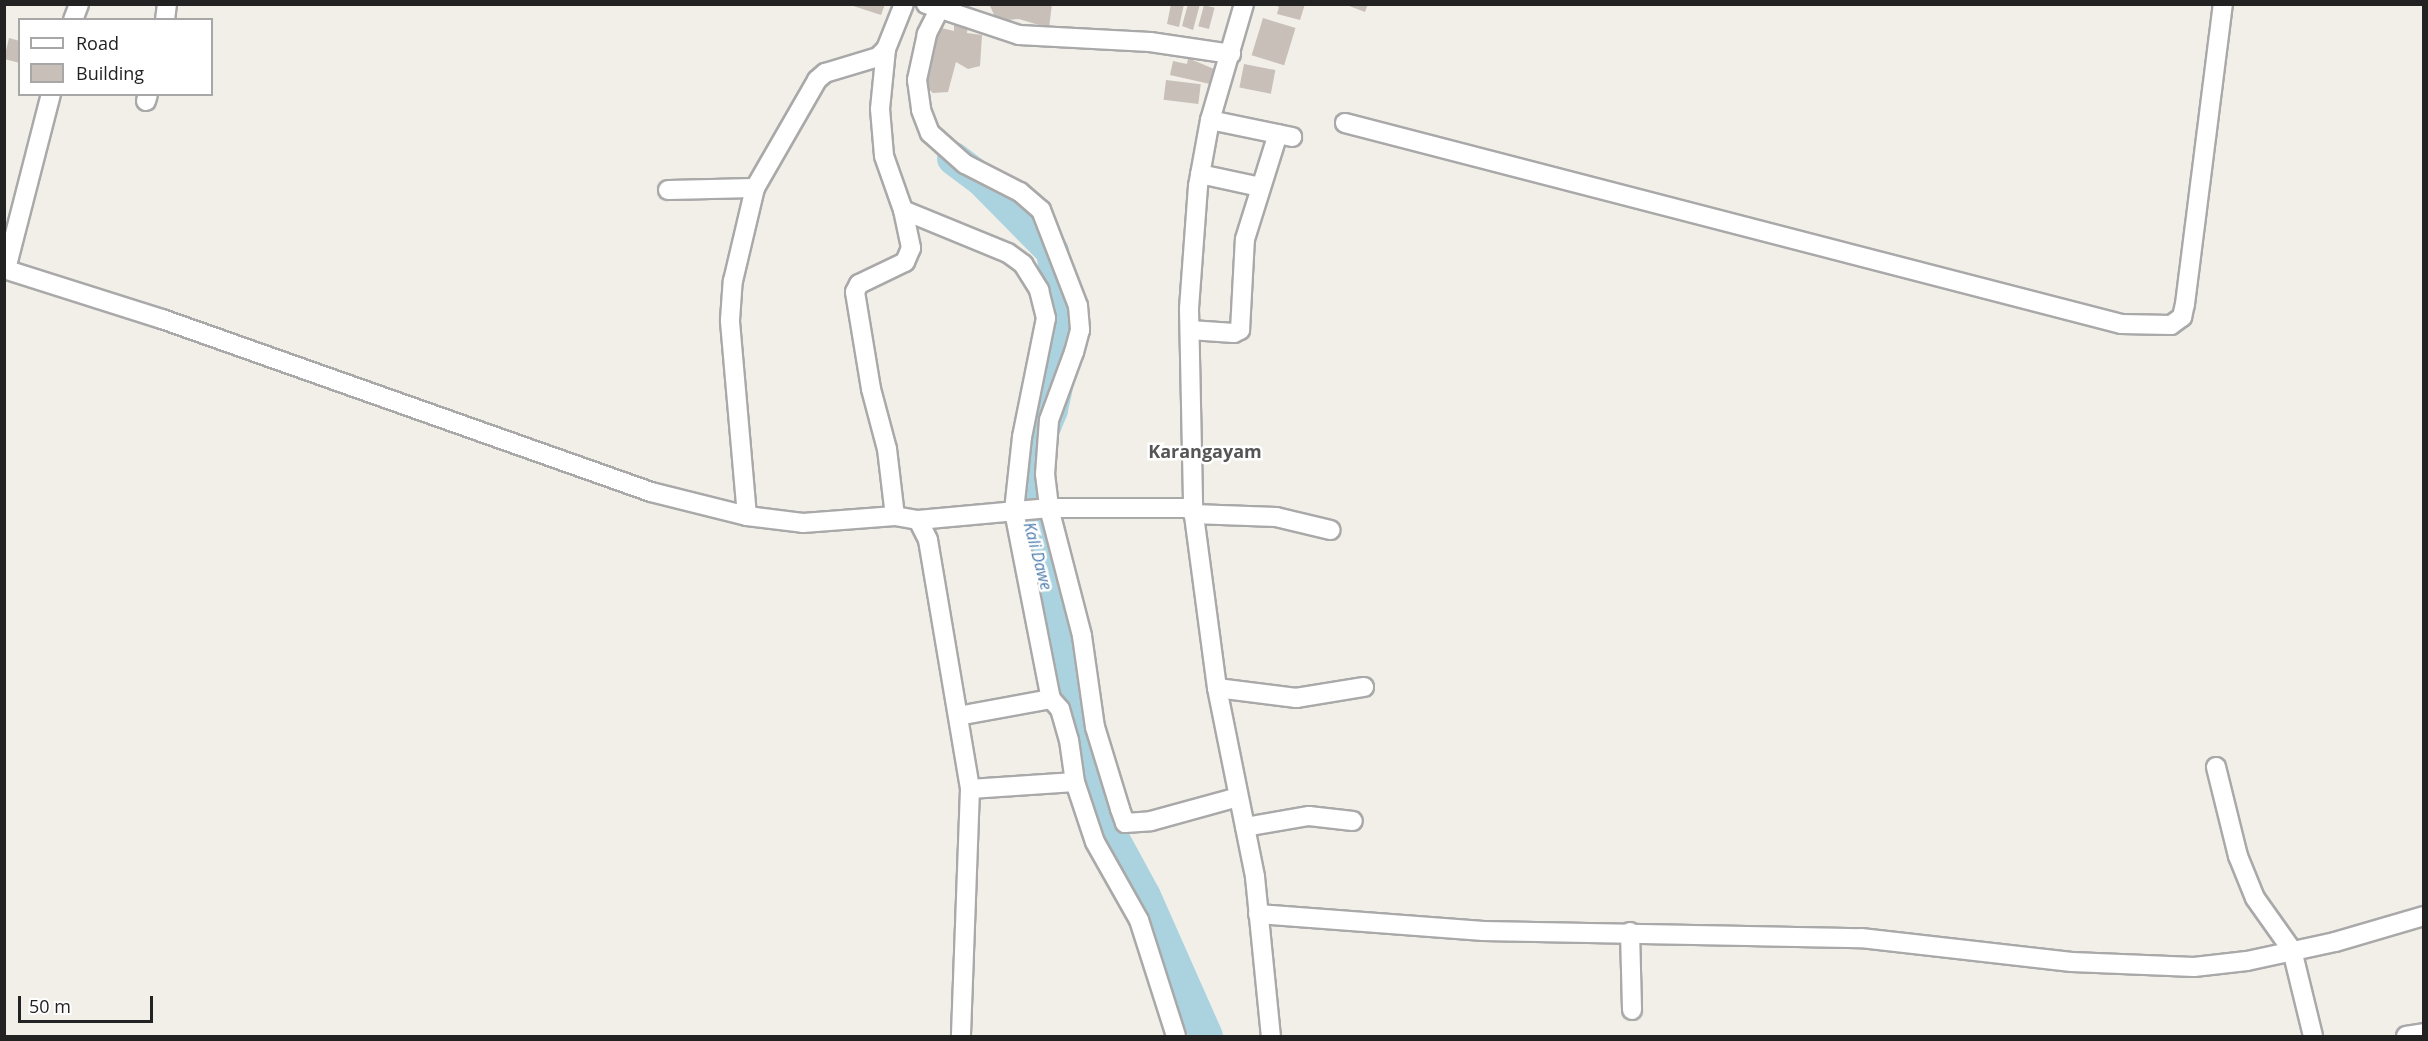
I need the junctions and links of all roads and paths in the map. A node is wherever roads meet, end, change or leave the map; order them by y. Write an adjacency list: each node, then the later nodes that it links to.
1 (904, 4): 5 (street)
2 (1244, 4): 6 (street)
3 (2223, 4): 9 (street)
4 (935, 6): 6 (street); 17 (street)
5 (886, 49): 12 (street); 14 (street)
6 (1231, 54): 8 (street)
7 (50, 96): 15 (street)
8 (1210, 120): 10 (street); 11 (street)
9 (1345, 123)
10 (1200, 174): 11 (street); 16 (street)
11 (1260, 187): 16 (street)
12 (755, 188): 13 (street); 20 (street)
13 (668, 190)
14 (903, 210): 18 (street); 21 (street)
15 (5, 269): 20 (street)
16 (1190, 330): 19 (street)
17 (1043, 509): 18 (street); 19 (street); 31 (street)
18 (1016, 511): 22 (street); 26 (street)
19 (1193, 511): 23 (street); 25 (street)
20 (747, 516): 21 (street)
21 (895, 516): 22 (street)
22 (918, 520): 27 (street)
23 (1330, 530)
24 (1364, 687): 25 (street)
25 (1217, 688): 31 (street)
26 (1051, 699): 27 (street); 29 (street)
27 (958, 716): 30 (street)
28 (2216, 767): 37 (street)
29 (1076, 782): 30 (street); 41 (street)
30 (970, 789): 40 (street)
31 (1238, 797): 33 (street)
32 (1353, 821): 33 (street)
33 (1245, 827): 34 (street)
34 (1257, 914): 36 (street); 42 (street)
35 (2424, 916): 37 (street)
36 (1630, 932): 37 (street); 38 (street)
37 (2292, 950): 43 (street)
38 (1632, 1010)
39 (2424, 1033): 44 (street)
40 (961, 1036)
41 (1176, 1036)
42 (1271, 1036)
43 (2313, 1036)
44 (2406, 1036)

